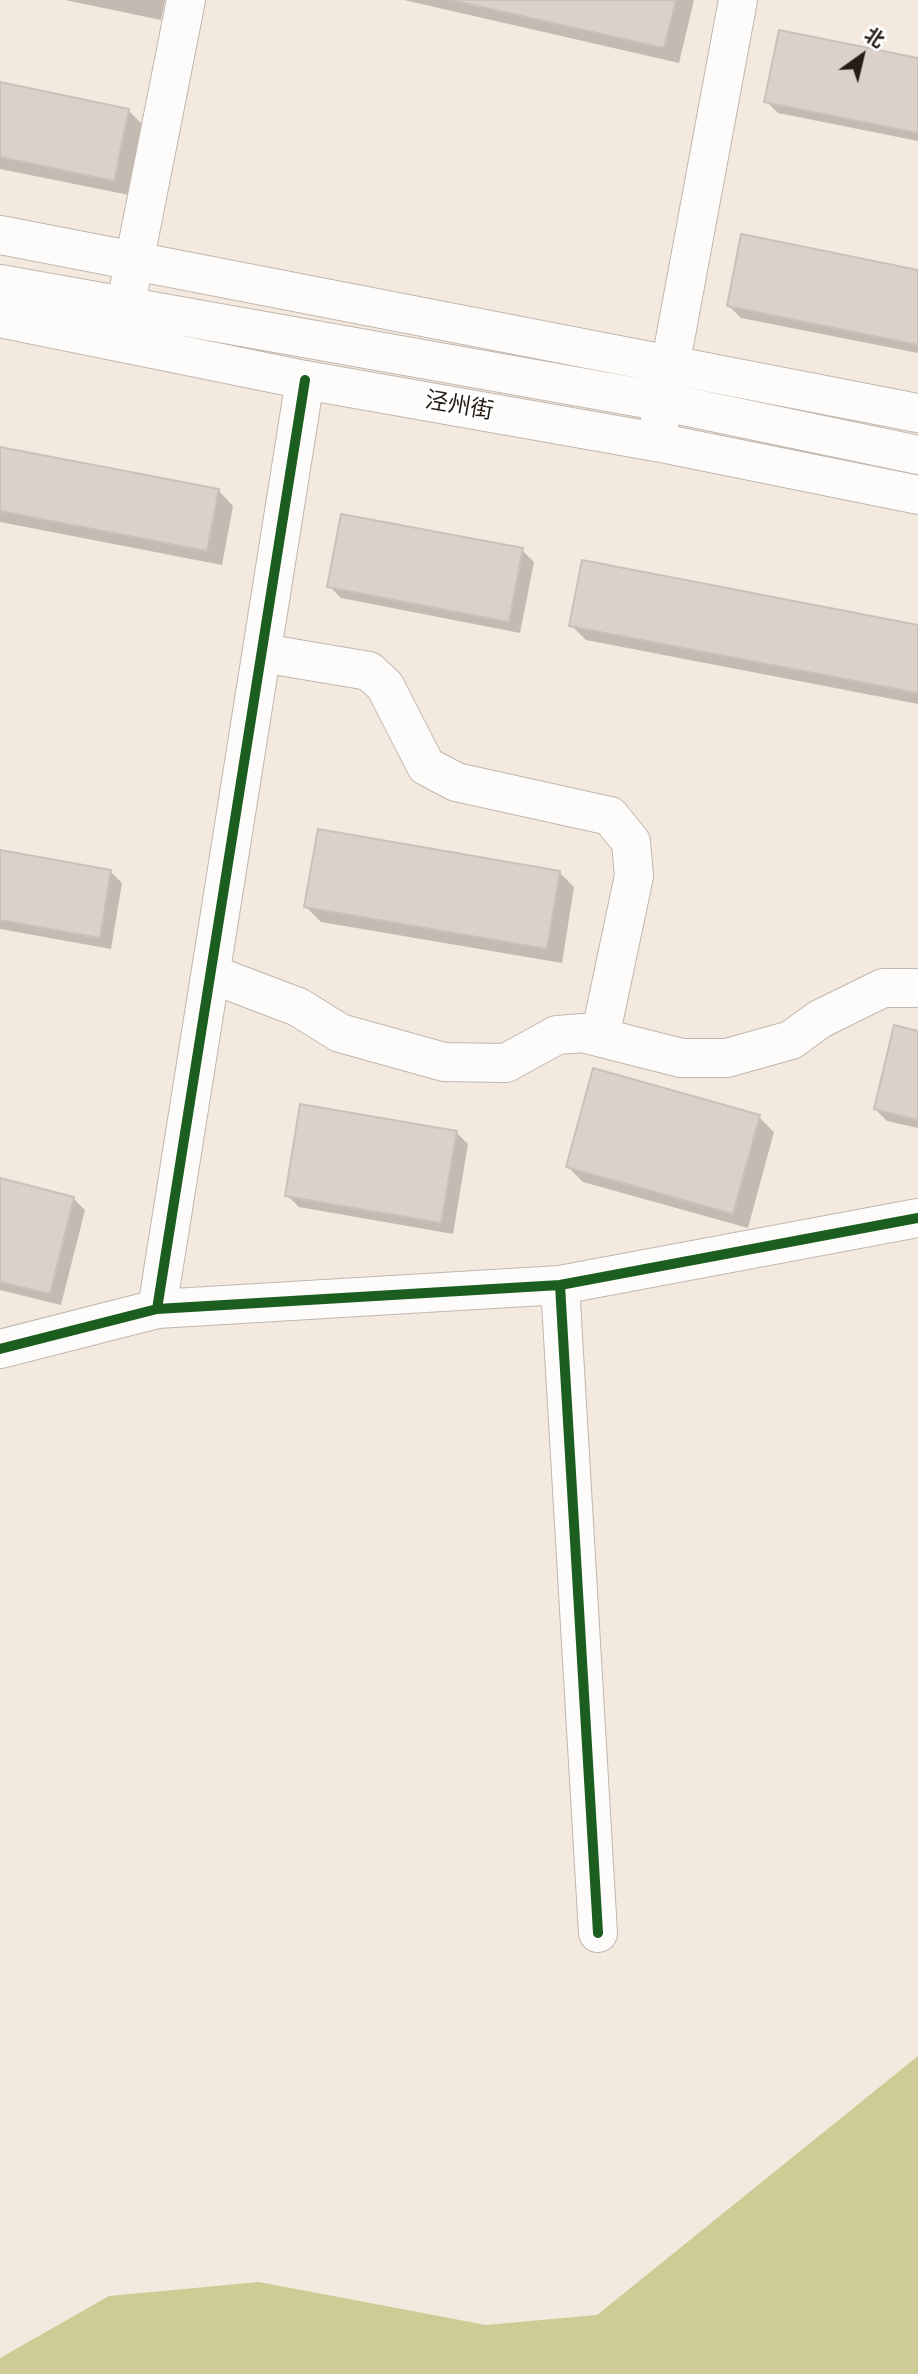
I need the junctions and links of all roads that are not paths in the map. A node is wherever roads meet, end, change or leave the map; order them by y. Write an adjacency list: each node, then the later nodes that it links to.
1 (186, 0): 4 (street)
2 (738, 0): 9 (street)
3 (0, 235): 4 (street)
4 (134, 261): 6 (street); 9 (street)
5 (0, 284): 6 (street, 泾州街)
6 (125, 307): 9 (street, 泾州街)
7 (0, 318): 8 (street, 泾州街)
8 (305, 380): 11 (street, 泾州街); 14 (street)
9 (667, 384): 10 (street); 11 (street); 12 (street, 泾州街)
10 (918, 413)
11 (656, 442): 13 (street, 泾州街)
12 (918, 454)
13 (918, 495)
14 (262, 653): 15 (street); 17 (street)
15 (211, 974): 17 (street); 20 (street)
16 (918, 988): 17 (street)
17 (600, 1037)
18 (918, 1218): 19 (street)
19 (560, 1285): 20 (street); 22 (street)
20 (157, 1309): 21 (street)
21 (0, 1349)
22 (598, 1933)

